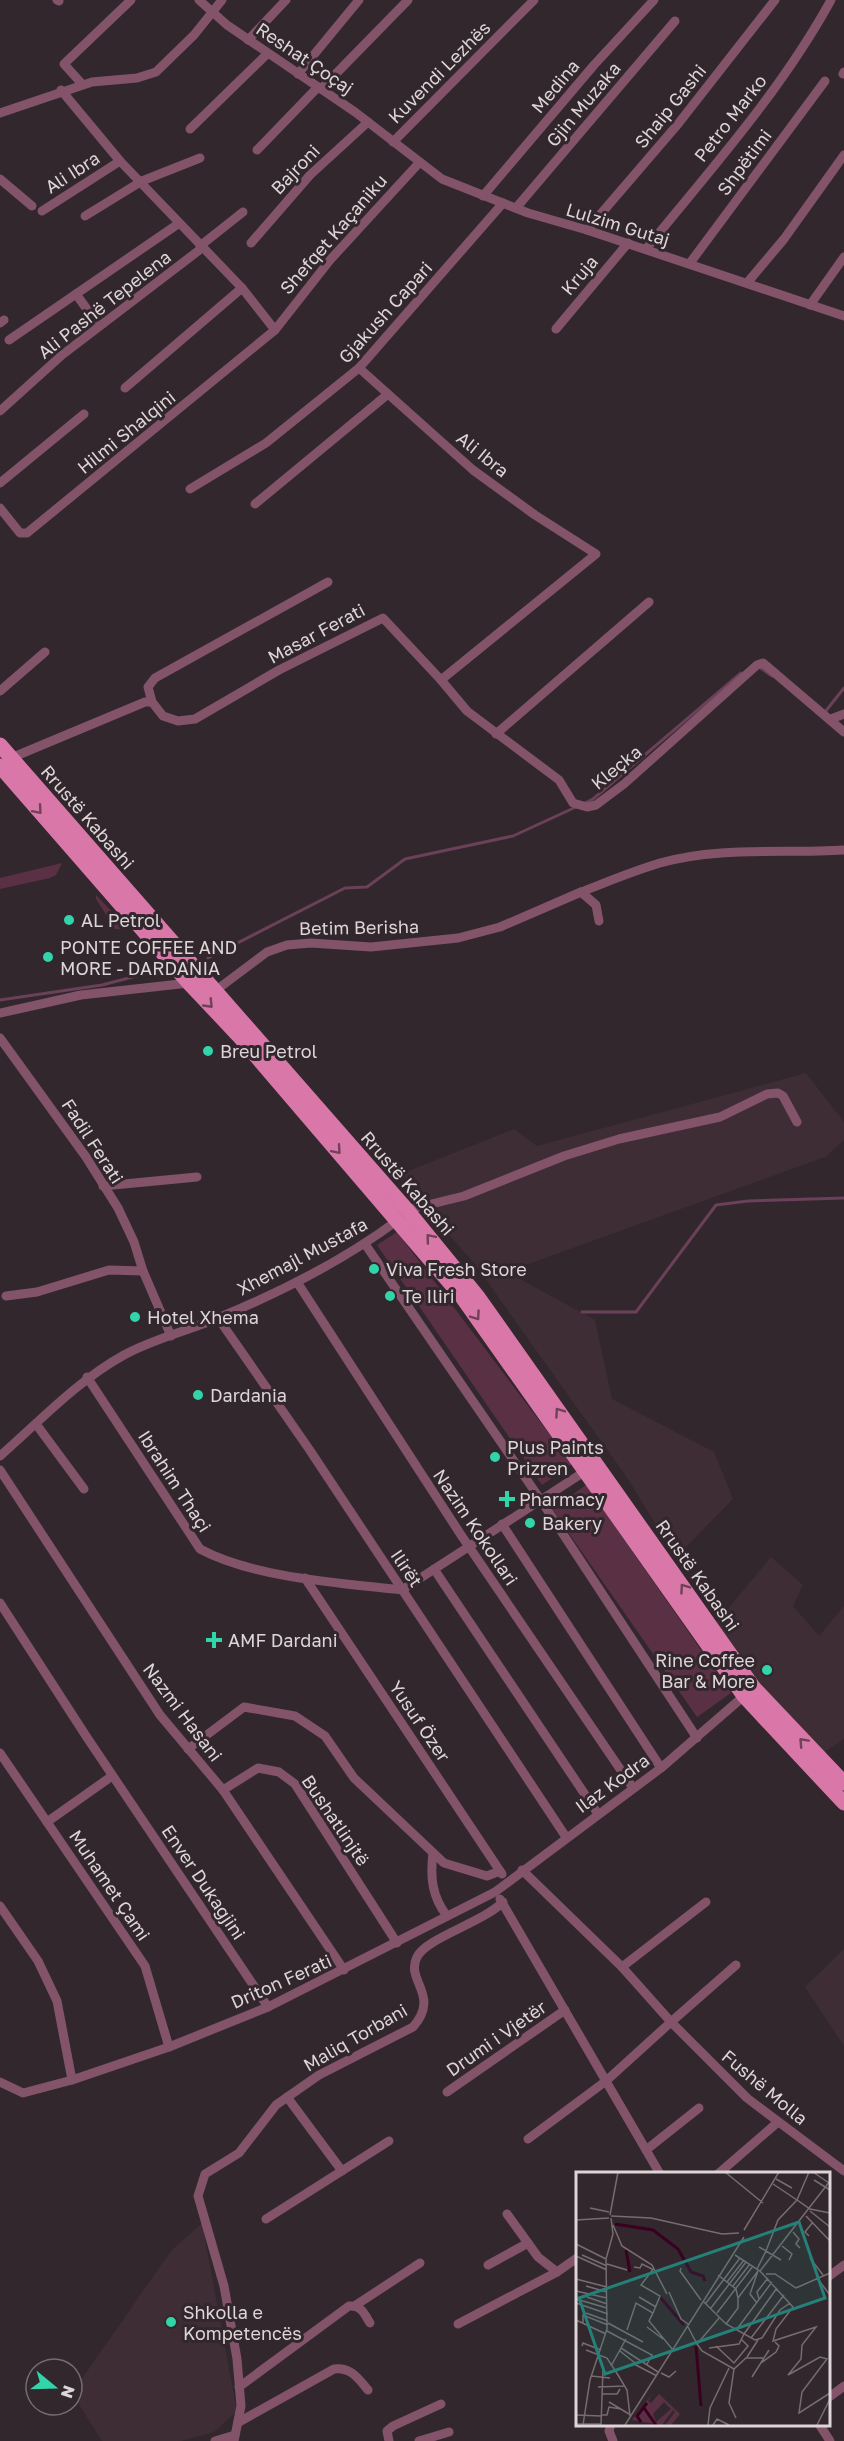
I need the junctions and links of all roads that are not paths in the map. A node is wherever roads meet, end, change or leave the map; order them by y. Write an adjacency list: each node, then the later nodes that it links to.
1 (131, 0): 17 (street)
2 (199, 0): 11 (street, Reshat Çoçaj)
3 (222, 0): 11 (street)
4 (286, 0): 13 (street)
5 (359, 0): 15 (street)
6 (408, 0): 18 (street)
7 (534, 0): 23 (street, Kuvendi Lezhës)
8 (654, 0): 31 (street, Medina)
9 (775, 0): 39 (street, Shaip Gashi)
10 (831, 0): 43 (street, Petro Marko)
11 (214, 11): 13 (street, Reshat Çoçaj); 17 (street)
12 (675, 21): 34 (street, Gjin Muzaka)
13 (248, 40): 14 (street, Reshat Çoçaj)
14 (267, 54): 15 (street, Reshat Çoçaj); 22 (street)
15 (298, 74): 18 (street, Reshat Çoçaj)
16 (825, 81): 45 (street, Shpëtimi)
17 (82, 84): 19 (street)
18 (319, 88): 21 (street, Reshat Çoçaj); 24 (street)
19 (62, 90): 20 (street); 27 (street, Ali Ibra)
20 (0, 113)
21 (368, 122): 23 (street, Reshat Çoçaj); 40 (street, Bajroni)
22 (190, 129)
23 (393, 142): 28 (street, Lulzim Gutaj)
24 (257, 150)
25 (844, 155): 46 (street)
26 (200, 158): 30 (street)
27 (120, 161): 30 (street, Ali Ibra); 35 (street, Ali Ibra)
28 (419, 163): 31 (street, Lulzim Gutaj); 53 (street, Shefqet Kaçaniku)
29 (0, 179): 33 (street)
30 (142, 181): 37 (street); 38 (street, Ali Ibra)
31 (483, 196): 32 (street, Lulzim Gutaj)
32 (503, 204): 34 (street, Lulzim Gutaj); 55 (street, Gjakush Capari)
33 (32, 206)
34 (516, 208): 39 (street, Lulzim Gutaj)
35 (42, 211)
36 (243, 212): 42 (street, Ali Pashë Tepelena)
37 (85, 216)
38 (178, 224): 42 (street, Ali Ibra); 48 (street)
39 (587, 230): 41 (street, Lulzim Gutaj)
40 (251, 243)
41 (628, 243): 43 (street, Lulzim Gutaj); 52 (street, Kruja)
42 (201, 247): 47 (street, Ali Ibra); 51 (street, Ali Pashë Tepelena)
43 (646, 249): 45 (street, Lulzim Gutaj)
44 (844, 257): 49 (street)
45 (690, 263): 46 (street, Lulzim Gutaj)
46 (747, 283): 49 (street, Lulzim Gutaj)
47 (242, 288): 53 (street, Ali Ibra); 56 (street)
48 (76, 294): 51 (street); 54 (street)
49 (810, 304): 50 (street, Lulzim Gutaj)
50 (844, 316)
51 (99, 326): 58 (street, Ali Pashë Tepelena)
52 (556, 329)
53 (275, 330): 63 (street, Hilmi Shalqini)
54 (9, 340)
55 (359, 368): 57 (street, Ali Ibra); 61 (street, Gjakush Capari)
56 (125, 388)
57 (388, 394): 62 (street); 67 (street, Ali Ibra)
58 (0, 411)
59 (84, 414): 60 (street)
60 (0, 483)
61 (190, 489)
62 (255, 504)
63 (0, 508)
64 (328, 582): 69 (street)
65 (649, 602): 73 (street)
66 (45, 652): 68 (street)
67 (441, 680): 69 (street, Masar Ferati); 73 (street, Kleçka)
68 (0, 691)
69 (152, 702): 75 (street)
70 (844, 714): 71 (street)
71 (831, 719): 72 (street); 73 (street, Kleçka)
72 (844, 732)
73 (495, 735)
74 (0, 745): 75 (main road, Rrustë Kabashi)
75 (6, 762): 79 (main road, Rrustë Kabashi, one-way to 79); 80 (main road, Rrustë Kabashi)
76 (844, 850): 77 (street, Betim Berisha)
77 (582, 892): 78 (street); 80 (street, Betim Berisha)
78 (599, 921)
79 (189, 983): 81 (street); 86 (main road, Rrustë Kabashi, one-way to 86)
80 (215, 991): 86 (main road, Rrustë Kabashi)
81 (0, 1013)
82 (0, 1038): 85 (street, Fadil Ferati)
83 (797, 1122): 86 (street)
84 (197, 1177): 85 (street)
85 (103, 1186): 88 (street, Fadil Ferati)
86 (403, 1215): 87 (street, Xhemajl Mustafa); 96 (main road, Rrustë Kabashi)
87 (365, 1244): 89 (street, Xhemajl Mustafa); 99 (street)
88 (143, 1272): 90 (street); 92 (street, Fadil Ferati)
89 (297, 1282): 91 (street, Xhemajl Mustafa); 101 (street, Nazim Kokollari)
90 (6, 1296)
91 (218, 1318): 92 (street, Xhemajl Mustafa); 104 (street, Ilirët)
92 (171, 1336): 93 (street, Xhemajl Mustafa)
93 (87, 1377): 94 (street, Xhemajl Mustafa); 103 (street, Ibrahim Thaçi)
94 (36, 1424): 95 (street, Xhemajl Mustafa); 98 (street)
95 (0, 1456)
96 (590, 1467): 99 (street); 106 (main road, Rrustë Kabashi); 112 (main road, Rrustë Kabashi, one-way to 96)
97 (0, 1470): 108 (street, Nazmi Hasani)
98 (84, 1489)
99 (540, 1499): 100 (street); 107 (street)
100 (502, 1524): 101 (street); 110 (street)
101 (468, 1546): 102 (street); 113 (street, Nazim Kokollari)
102 (434, 1569): 104 (street); 116 (street)
103 (306, 1578): 104 (street, Ibrahim Thaçi); 121 (street, Yusuf Özer)
104 (402, 1590): 118 (street, Ilirët)
105 (0, 1603): 111 (street, Enver Dukagjini)
106 (744, 1696): 107 (street, Ilaz Kodra); 115 (main road, Rrustë Kabashi)
107 (697, 1738): 110 (street, Ilaz Kodra)
108 (188, 1749): 114 (street, Nazmi Hasani); 119 (street)
109 (0, 1753): 117 (street, Muhamet Çami)
110 (661, 1768): 113 (street, Ilaz Kodra)
111 (112, 1776): 117 (street); 132 (street, Enver Dukagjini)
112 (844, 1783)
113 (633, 1788): 116 (street, Ilaz Kodra)
114 (224, 1790): 128 (street, Bushatlinjtë); 131 (street, Nazmi Hasani)
115 (844, 1803)
116 (598, 1814): 118 (street, Ilaz Kodra)
117 (47, 1822): 135 (street, Muhamet Çami)
118 (566, 1837): 120 (street, Ilaz Kodra)
119 (433, 1853): 121 (street); 127 (street)
120 (522, 1870): 122 (street, Ilaz Kodra); 130 (street, Fushë Molla)
121 (500, 1871): 122 (street, Yusuf Özer)
122 (508, 1881): 123 (street, Ilaz Kodra)
123 (495, 1892): 124 (street, Drumi i Vjetër); 127 (street, Driton Ferati)
124 (503, 1902): 133 (street, Drumi i Vjetër); 140 (street, Maliq Torbani)
125 (706, 1902): 130 (street)
126 (0, 1906): 136 (street)
127 (447, 1916): 128 (street, Driton Ferati)
128 (397, 1942): 131 (street, Driton Ferati)
129 (736, 1965): 134 (street)
130 (622, 1967): 134 (street, Fushë Molla)
131 (344, 1970): 132 (street, Driton Ferati)
132 (268, 2007): 135 (street, Driton Ferati)
133 (565, 2010): 137 (street, Drumi i Vjetër); 139 (street, Drumi i Vjetër)
134 (671, 2022): 137 (street); 142 (street, Fushë Molla)
135 (169, 2047): 136 (street, Driton Ferati)
136 (72, 2080): 138 (street, Driton Ferati)
137 (606, 2081): 143 (street); 145 (street, Drumi i Vjetër)
138 (0, 2082)
139 (447, 2092)
140 (287, 2097): 146 (street); 163 (street, Maliq Torbani)
141 (699, 2108): 145 (street)
142 (778, 2122): 147 (street, Fushë Molla); 149 (street)
143 (528, 2139)
144 (389, 2141): 146 (street)
145 (646, 2150): 148 (street, Drumi i Vjetër)
146 (342, 2171): 151 (street)
147 (844, 2171)
148 (659, 2172)
149 (720, 2172)
150 (507, 2214): 152 (street)
151 (266, 2219)
152 (528, 2243): 155 (street); 157 (street)
153 (576, 2259): 157 (street)
154 (420, 2263): 159 (street)
155 (488, 2265)
156 (844, 2265): 158 (street)
157 (556, 2272): 161 (street)
158 (829, 2276)
159 (356, 2305): 160 (street); 163 (street)
160 (370, 2323)
161 (458, 2324)
162 (844, 2386): 165 (street)
163 (239, 2387): 167 (street, Maliq Torbani)
164 (368, 2390): 167 (street)
165 (829, 2397)
166 (441, 2404): 173 (street)
167 (239, 2422): 171 (street, Maliq Torbani)
168 (610, 2426): 175 (street)
169 (820, 2426): 176 (street)
170 (449, 2432): 174 (street)
171 (235, 2438): 172 (street)
172 (215, 2441)
173 (389, 2441)
174 (419, 2441)
175 (613, 2441)
176 (830, 2441)

